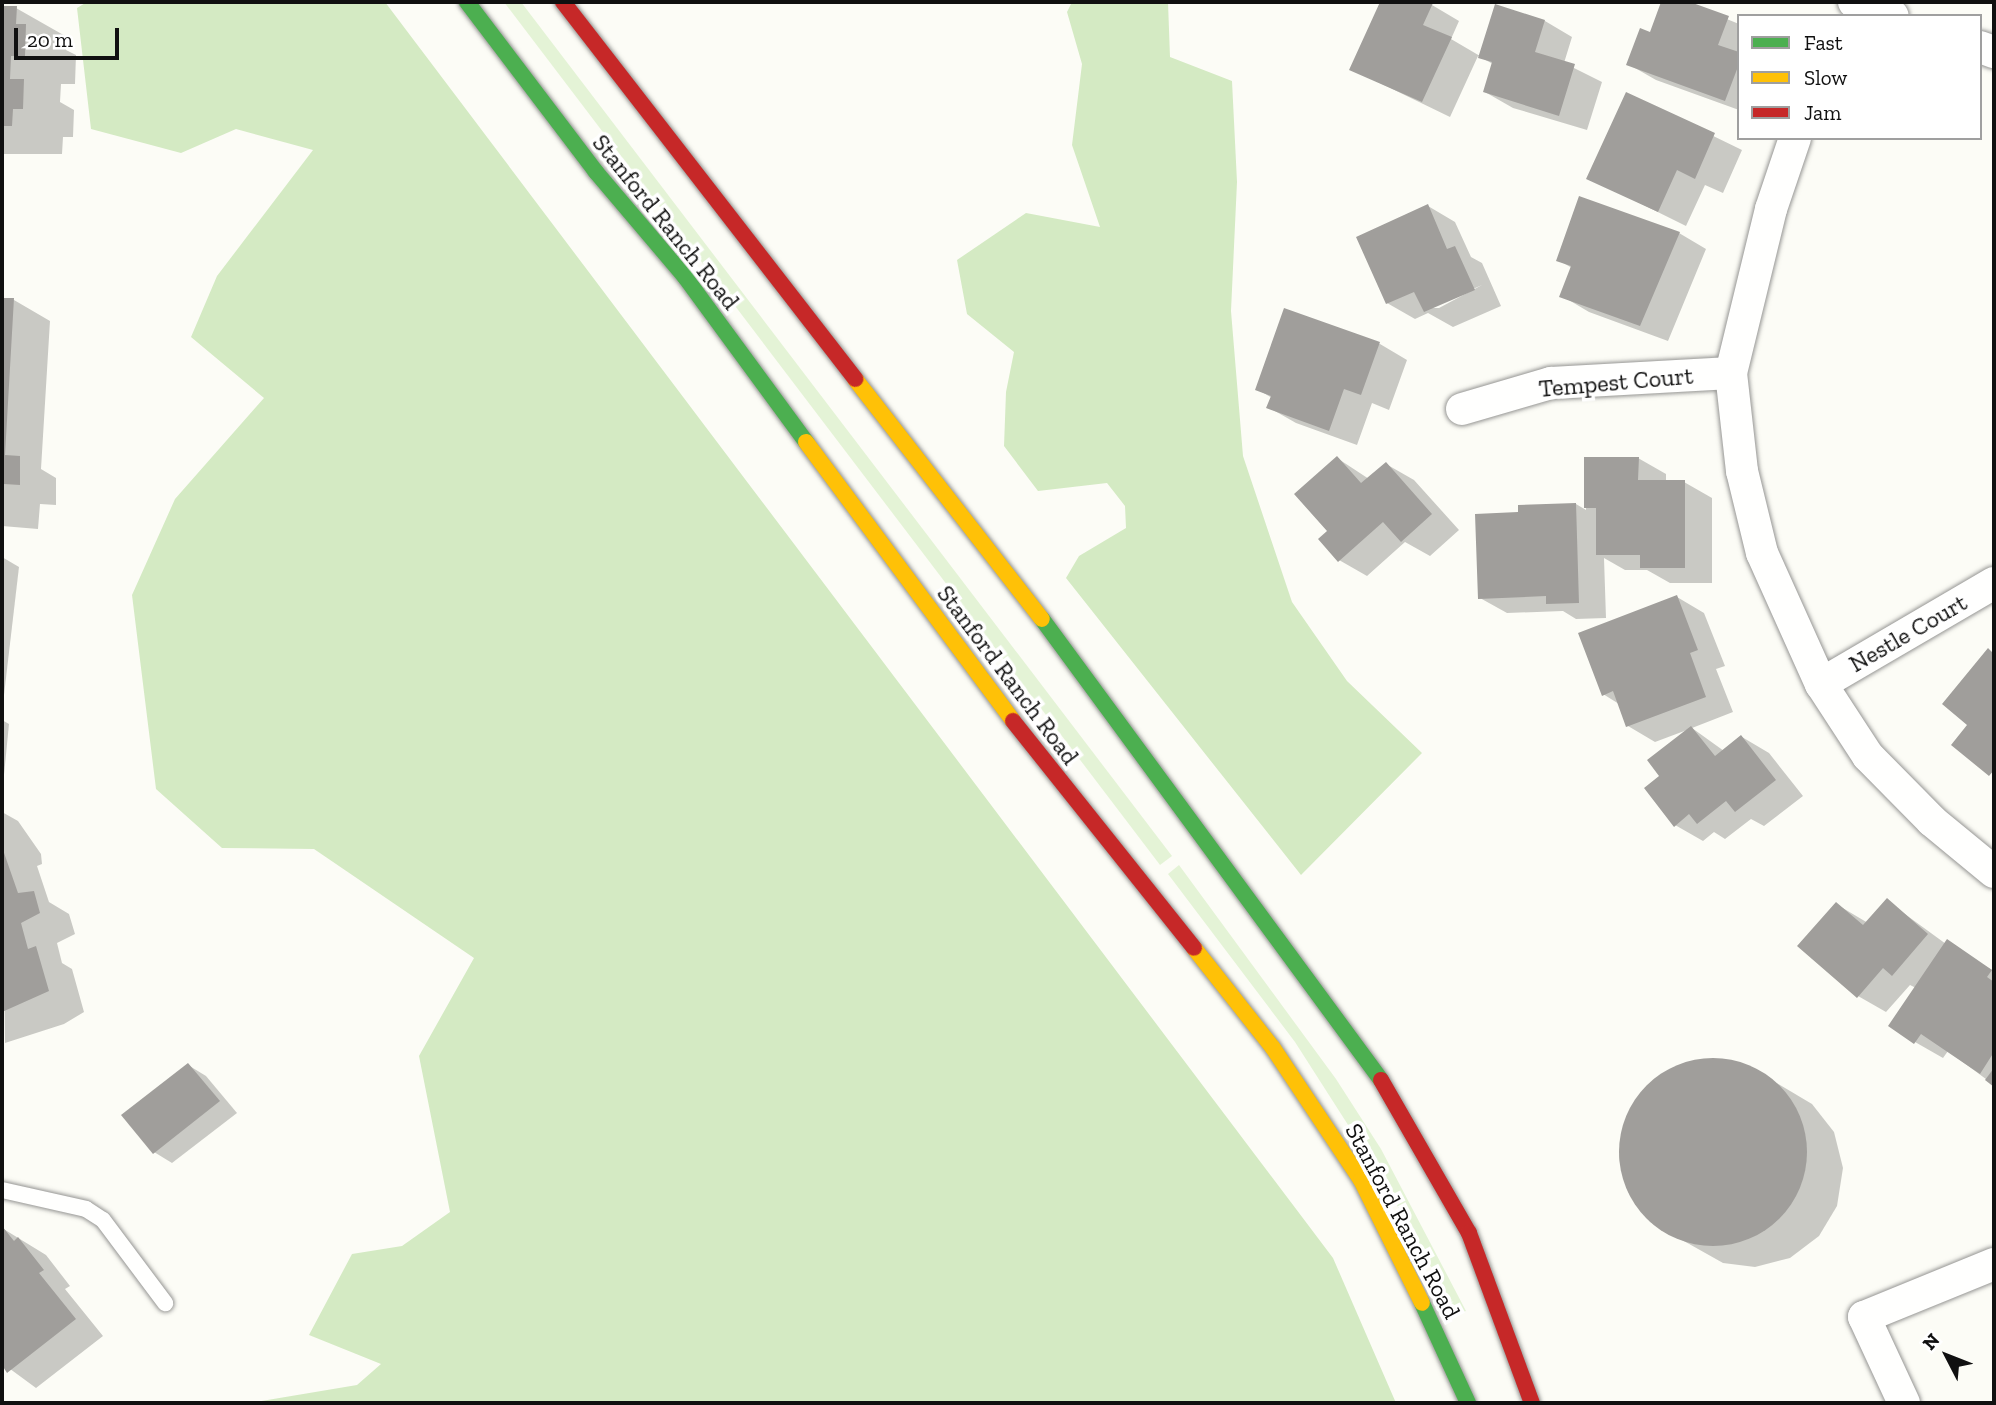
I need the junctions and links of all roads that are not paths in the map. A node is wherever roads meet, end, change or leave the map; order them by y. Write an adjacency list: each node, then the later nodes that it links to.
1 (467, 2): 14 (main road, Stanford Ranch Road)
2 (563, 2): 15 (main road, Stanford Ranch Road)
3 (1854, 2): 4 (street)
4 (1887, 14)
5 (1794, 140): 6 (street)
6 (1731, 373): 7 (street, Tempest Court); 9 (street)
7 (1462, 410)
8 (1994, 583): 9 (street, Nestle Court)
9 (1821, 684): 10 (street)
10 (1994, 872)
11 (2, 1190): 13 (lane)
12 (1994, 1264): 16 (street)
13 (165, 1303)
14 (1468, 1403)
15 (1532, 1403)
16 (1904, 1403)

